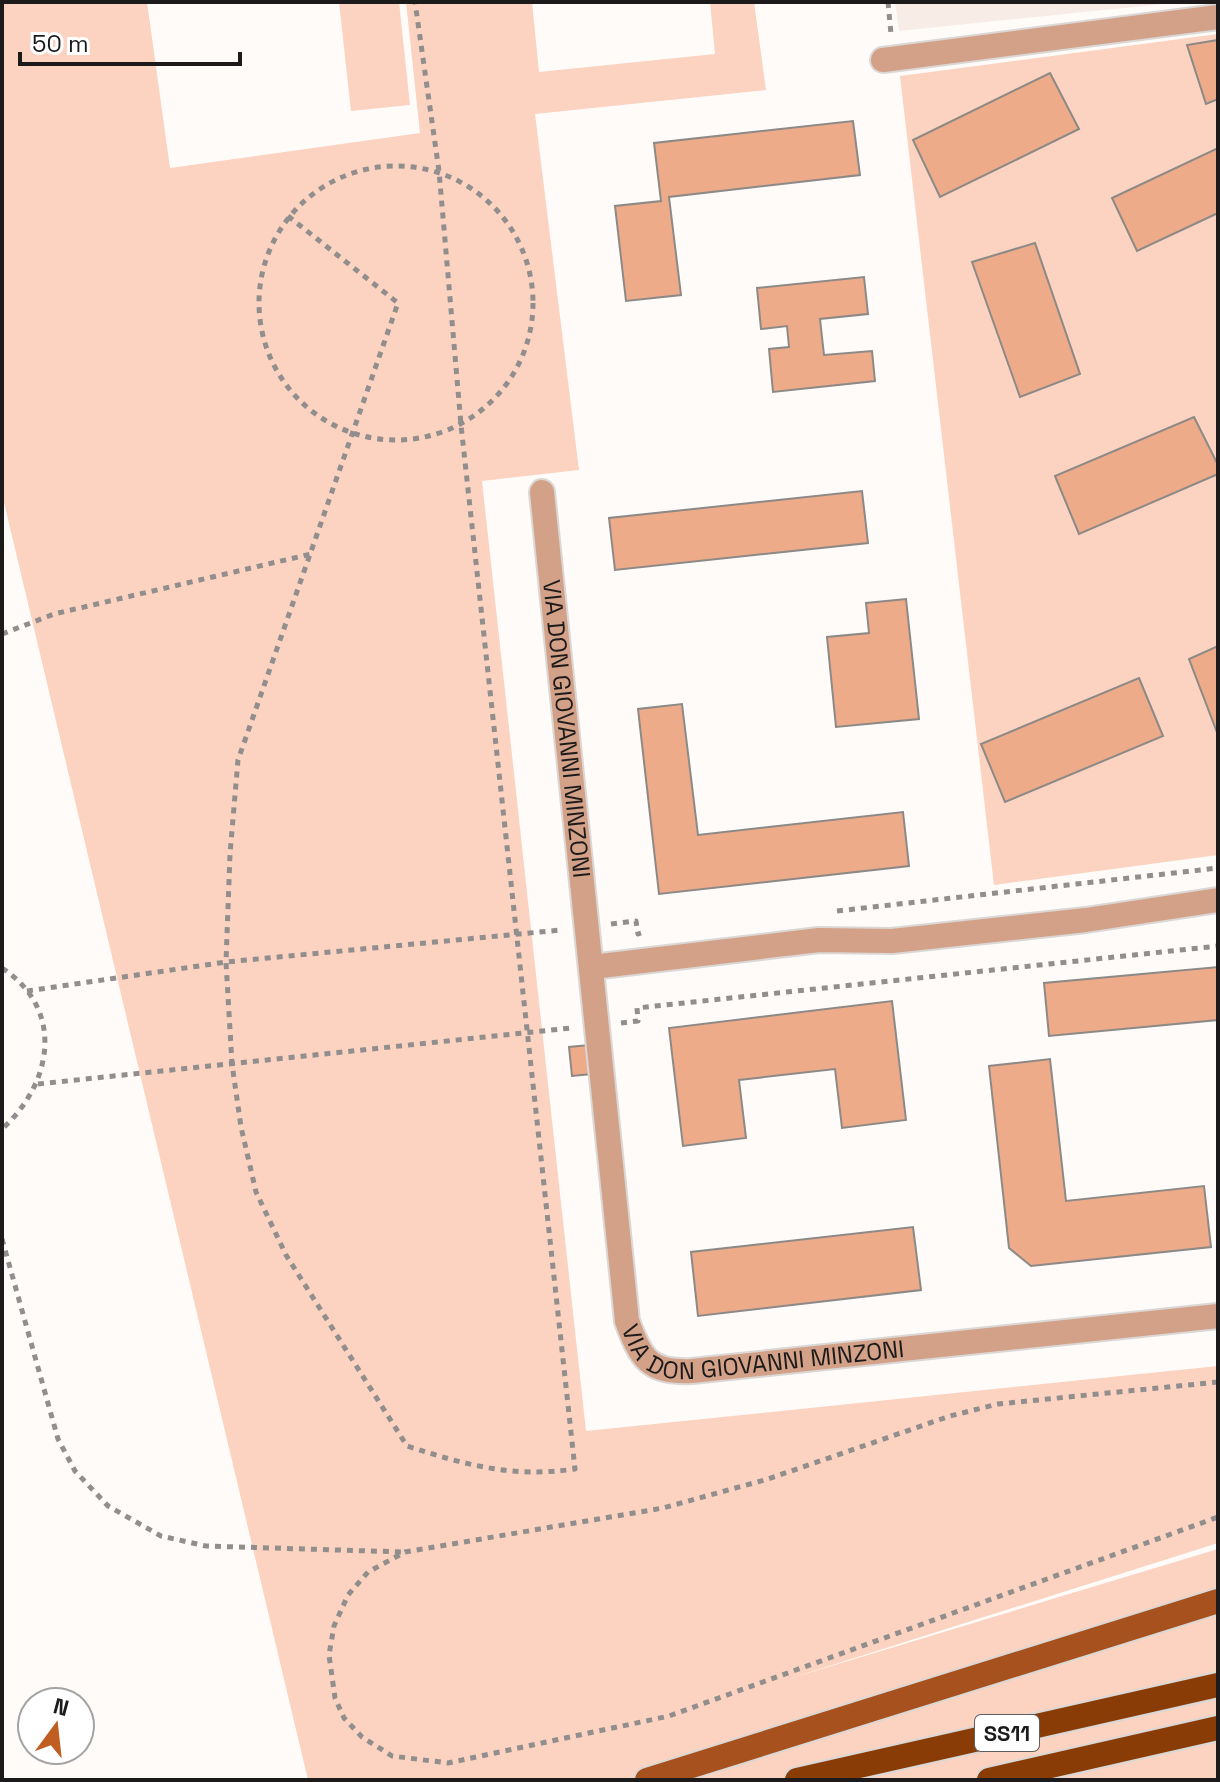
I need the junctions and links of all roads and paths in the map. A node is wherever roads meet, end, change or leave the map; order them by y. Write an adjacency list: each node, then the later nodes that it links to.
1 (415, 2): 4 (path)
2 (1218, 17): 3 (street)
3 (883, 60)
4 (439, 171): 5 (path); 6 (path); 6 (path)
5 (288, 216): 7 (path); 7 (path)
6 (461, 425): 7 (path); 16 (path)
7 (355, 435): 9 (path)
8 (542, 492): 14 (street, VIA DON GIOVANNI MINZONI)
9 (312, 553): 10 (path); 18 (path)
10 (2, 634)
11 (1218, 868): 13 (path)
12 (1218, 900): 19 (street)
13 (826, 913)
14 (587, 928): 15 (path); 16 (path); 19 (street, VIA DON GIOVANNI MINZONI)
15 (653, 932)
16 (518, 934): 18 (path); 23 (path)
17 (1218, 946): 22 (path)
18 (226, 962): 21 (path); 24 (path)
19 (592, 967): 22 (street, VIA DON GIOVANNI MINZONI)
20 (2, 968): 21 (path)
21 (27, 991): 25 (path)
22 (597, 1025): 23 (path); 28 (street, VIA DON GIOVANNI MINZONI)
23 (527, 1033): 24 (path); 24 (path)
24 (232, 1064): 25 (path)
25 (38, 1084): 26 (path)
26 (2, 1129)
27 (2, 1239): 31 (path)
28 (1218, 1316)
29 (1218, 1382): 31 (path)
30 (1218, 1517): 31 (path)
31 (405, 1552)
32 (1218, 1601): 35 (main road)
33 (1218, 1685): 36 (highway, SS11)
34 (1218, 1728): 37 (highway, SS11)
35 (647, 1780)
36 (797, 1780)
37 (989, 1780)

